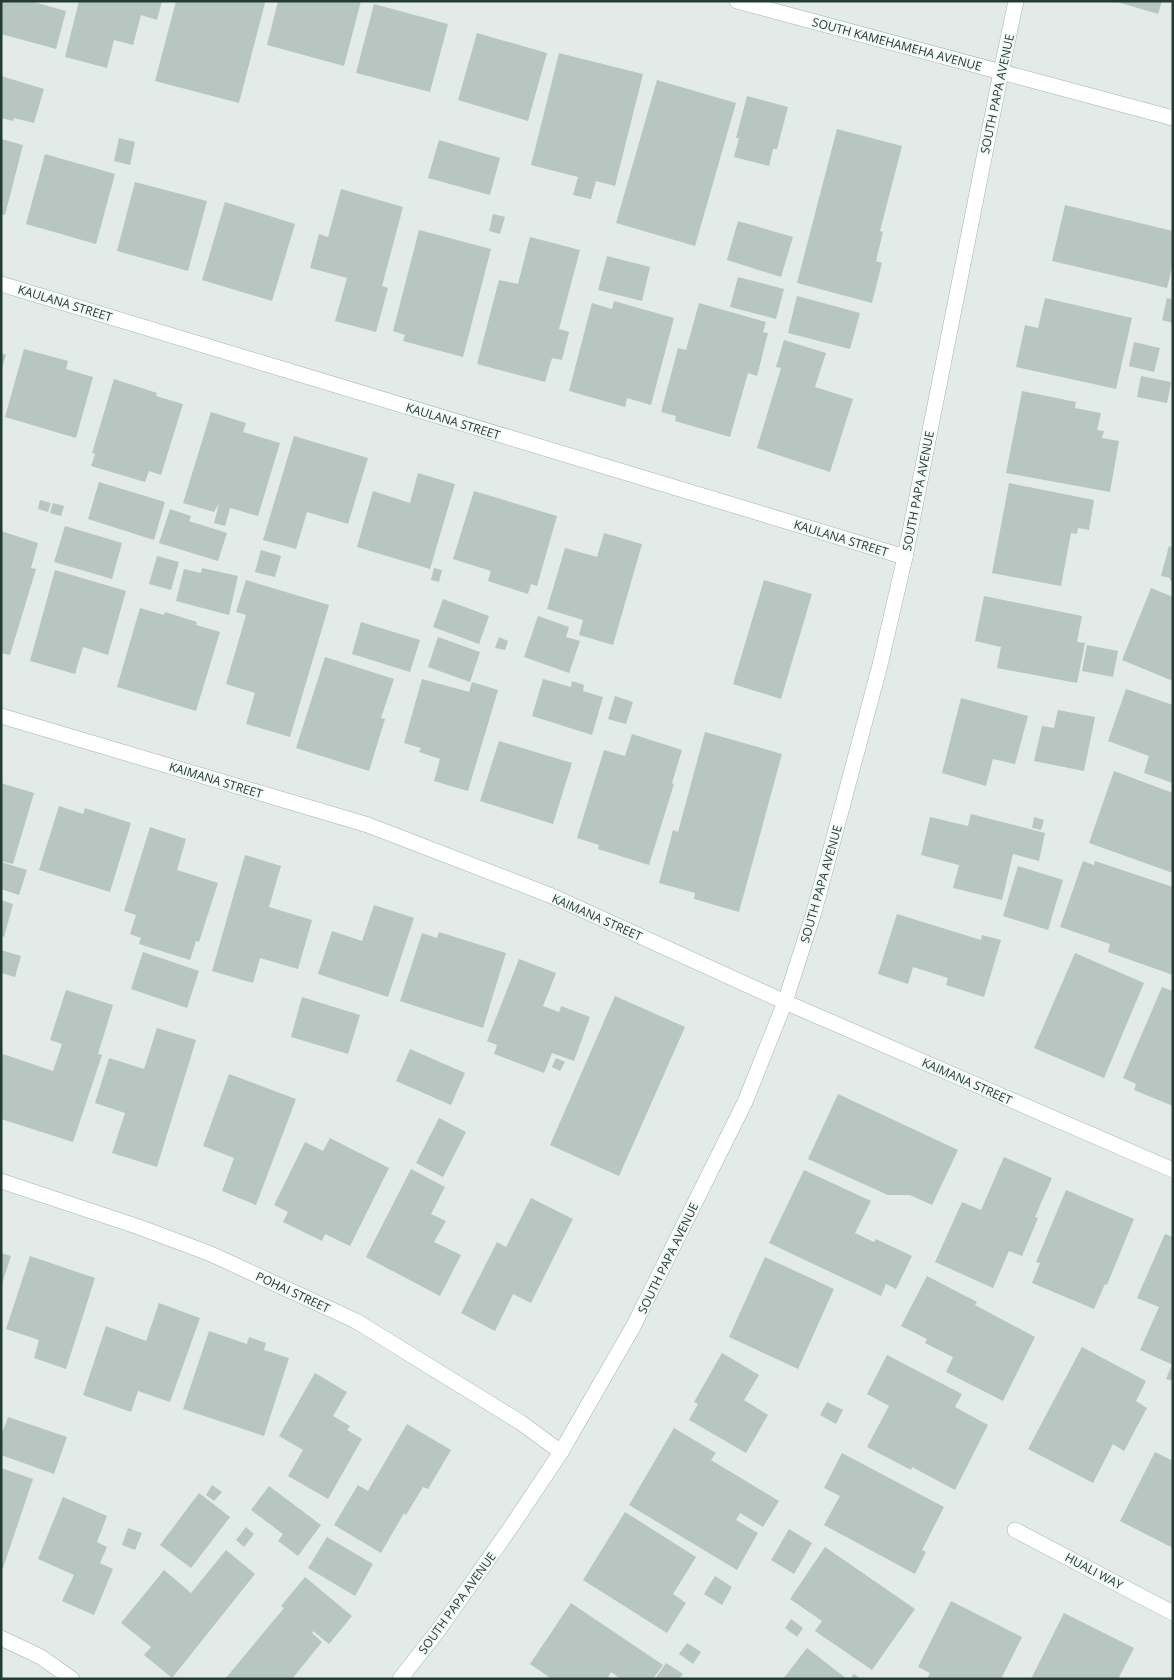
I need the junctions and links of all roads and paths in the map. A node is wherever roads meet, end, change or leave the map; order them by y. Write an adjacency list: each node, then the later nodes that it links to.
1 (736, 1): 3 (street, SOUTH KAMEHAMEHA AVENUE)
2 (1016, 1): 3 (street, SOUTH PAPA AVENUE)
3 (1001, 72): 4 (street, SOUTH KAMEHAMEHA AVENUE); 6 (street, SOUTH PAPA AVENUE)
4 (1173, 118)
5 (1, 284): 6 (street, KAULANA STREET)
6 (905, 557): 8 (street, SOUTH PAPA AVENUE)
7 (1, 716): 8 (street, KAIMANA STREET)
8 (785, 1002): 9 (street, KAIMANA STREET); 11 (street, SOUTH PAPA AVENUE)
9 (1173, 1170)
10 (1, 1181): 11 (street, POHAI STREET)
11 (561, 1452): 16 (street, SOUTH PAPA AVENUE)
12 (1015, 1530): 13 (street, HUALI WAY)
13 (1173, 1612)
14 (1, 1638): 15 (street)
15 (72, 1679)
16 (400, 1679)

